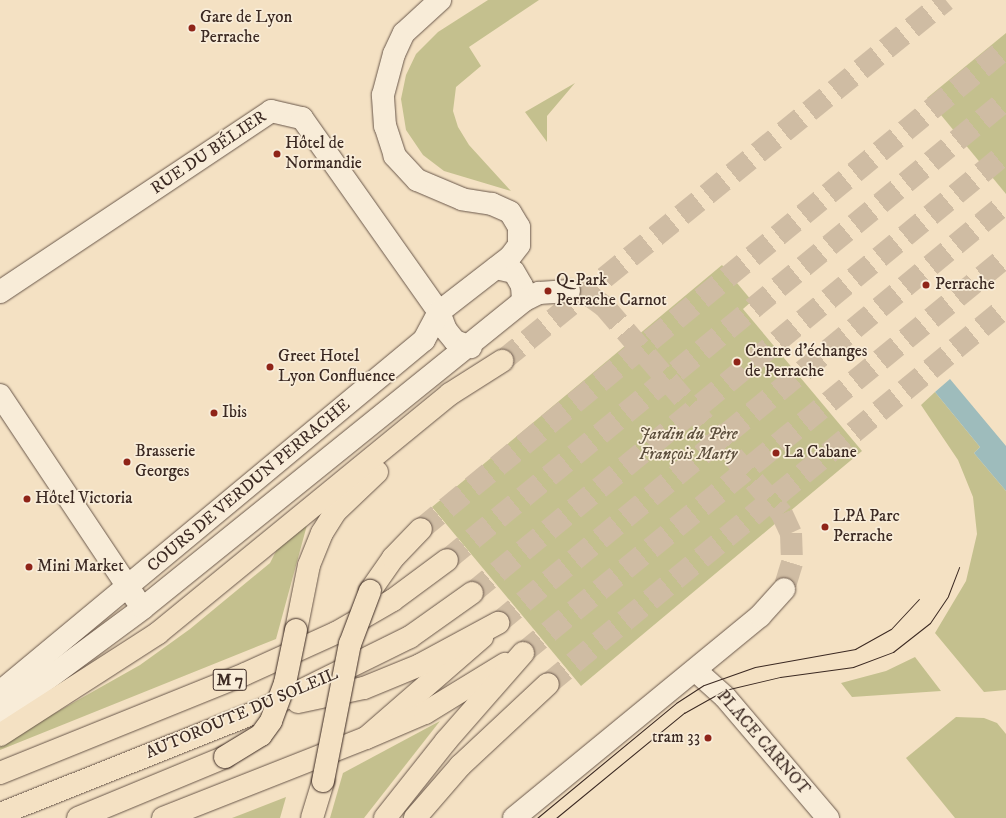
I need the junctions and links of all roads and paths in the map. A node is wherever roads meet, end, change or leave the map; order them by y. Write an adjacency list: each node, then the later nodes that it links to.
1 (440, 0): 2 (street, COURS DE VERDUN PERRACHE)
2 (496, 268): 5 (street); 6 (street, COURS DE VERDUN PERRACHE)
3 (569, 291): 5 (street, COURS DE VERDUN PERRACHE)
4 (0, 292): 6 (street, RUE DU BÉLIER)
5 (523, 301): 7 (street, COURS DE VERDUN PERRACHE)
6 (439, 312): 7 (street, RUE DU BÉLIER); 11 (street, COURS DE VERDUN PERRACHE)
7 (471, 347): 14 (street, COURS DE VERDUN PERRACHE)
8 (0, 395): 11 (street)
9 (421, 529): 27 (main road, bridge)
10 (447, 560): 22 (main road, M 7)
11 (128, 586): 14 (street); 17 (street, COURS DE VERDUN PERRACHE)
12 (784, 589): 15 (street)
13 (472, 594): 18 (main road, AUTOROUTE DU SOLEIL / M 7)
14 (143, 608): 19 (street, COURS DE VERDUN PERRACHE)
15 (695, 670): 30 (street); 31 (street, PLACE CARNOT)
16 (548, 684): 29 (main road)
17 (0, 692)
18 (262, 710): 21 (main road); 24 (main road, AUTOROUTE DU SOLEIL / M 7)
19 (0, 714)
20 (0, 735): 25 (main road, bridge)
21 (366, 738): 23 (main road); 28 (main road)
22 (0, 773)
23 (184, 813): 26 (main road)
24 (0, 814)
25 (78, 818)
26 (163, 818)
27 (312, 818)
28 (385, 818)
29 (415, 818)
30 (514, 818)
31 (828, 818)

